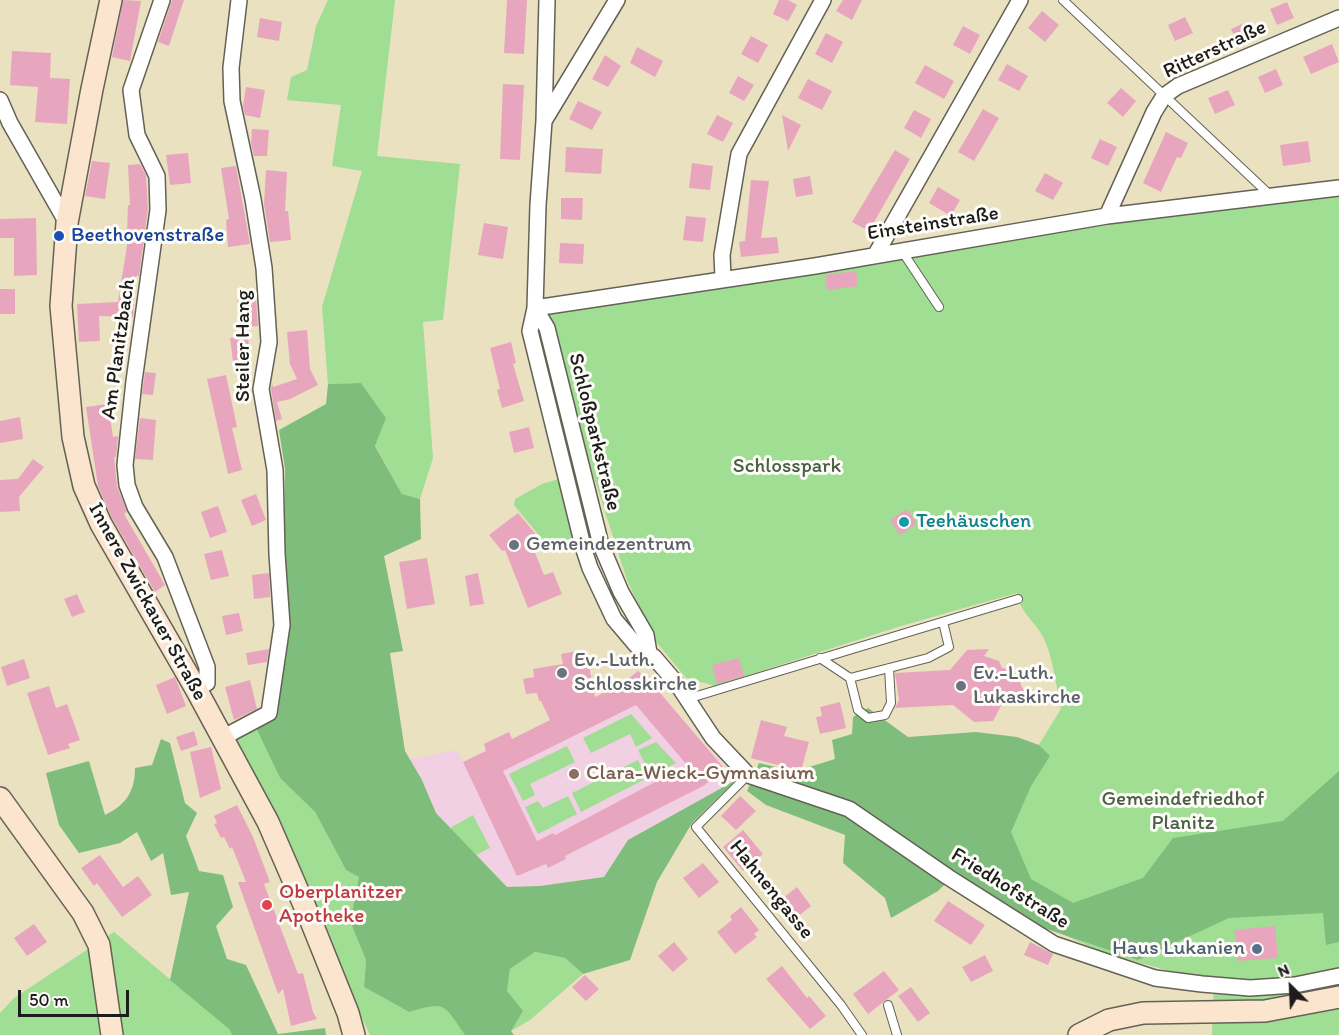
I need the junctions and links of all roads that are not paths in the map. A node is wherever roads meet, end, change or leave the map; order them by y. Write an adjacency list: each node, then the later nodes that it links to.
1 (111, 0): 16 (main road, Innere Zwickauer Straße)
2 (162, 0): 27 (street, Am Planitzbach)
3 (239, 0): 29 (street, Steiler Hang)
4 (547, 0): 12 (street, Schloßparkstraße)
5 (617, 0): 12 (street)
6 (823, 0): 19 (street)
7 (1020, 0): 18 (street)
8 (1063, 0): 10 (lane)
9 (1339, 18): 10 (street, Ritterstraße)
10 (1164, 96): 14 (lane); 15 (street, Ritterstraße)
11 (0, 100): 16 (street)
12 (544, 121): 21 (street, Schloßparkstraße)
13 (1339, 188): 14 (street, Einsteinstraße)
14 (1271, 196): 15 (street, Einsteinstraße)
15 (1107, 216): 17 (street, Einsteinstraße)
16 (67, 223): 27 (main road, Innere Zwickauer Straße)
17 (901, 250): 18 (street, Einsteinstraße); 20 (lane)
18 (876, 254): 19 (street, Einsteinstraße)
19 (723, 279): 21 (street, Einsteinstraße)
20 (939, 307)
21 (535, 308): 28 (street, Schloßparkstraße)
22 (1018, 599): 23 (lane)
23 (943, 622): 24 (lane); 25 (lane)
24 (820, 658): 26 (lane); 28 (lane)
25 (889, 668): 26 (lane); 26 (lane)
26 (850, 678)
27 (196, 690): 29 (main road, Innere Zwickauer Straße)
28 (687, 699): 30 (street, Schloßparkstraße)
29 (222, 738): 36 (main road, Innere Zwickauer Straße)
30 (748, 775): 32 (street, Friedhofstraße); 37 (lane, Hahnengasse)
31 (0, 798): 35 (main road)
32 (1339, 976)
33 (1339, 997): 39 (main road)
34 (888, 1005): 38 (lane)
35 (112, 1035)
36 (354, 1035)
37 (862, 1035)
38 (897, 1035)
39 (1079, 1035)

